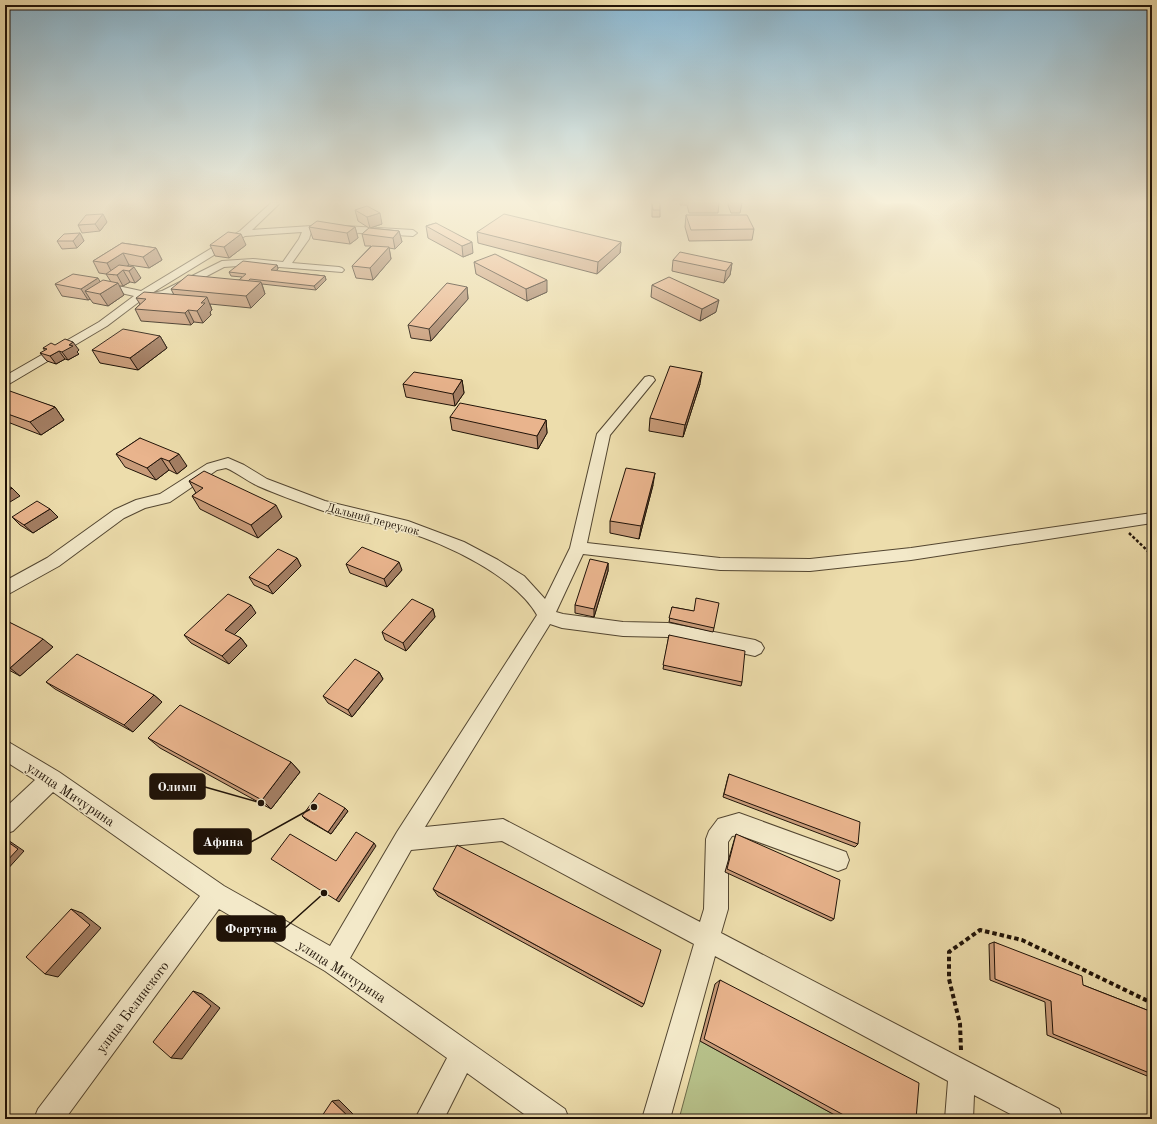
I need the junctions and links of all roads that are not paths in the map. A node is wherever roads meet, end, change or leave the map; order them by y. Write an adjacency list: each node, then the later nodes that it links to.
1 (206, 255): 6 (street)
2 (293, 255): 3 (street)
3 (286, 265): 4 (street); 6 (street)
4 (339, 270)
5 (91, 283): 6 (street)
6 (141, 295): 8 (street)
7 (649, 380): 10 (street)
8 (5, 381)
9 (1152, 518): 10 (street)
10 (578, 548): 12 (street)
11 (5, 589): 12 (street, Дальний переулок)
12 (546, 616): 13 (street); 17 (street)
13 (755, 648)
14 (5, 750): 15 (street, улица Мичурина)
15 (52, 779): 16 (street); 19 (street, улица Мичурина)
16 (5, 824)
17 (405, 840): 20 (street); 21 (street)
18 (838, 860): 20 (street)
19 (216, 894): 21 (street, улица Мичурина); 24 (street, улица Белинского)
20 (707, 938): 23 (street); 27 (street)
21 (334, 962): 22 (street, улица Мичурина)
22 (463, 1054): 25 (street); 26 (street, улица Мичурина)
23 (962, 1074): 28 (street); 29 (street)
24 (48, 1119)
25 (429, 1119)
26 (555, 1119)
27 (656, 1119)
28 (959, 1119)
29 (1049, 1119)

